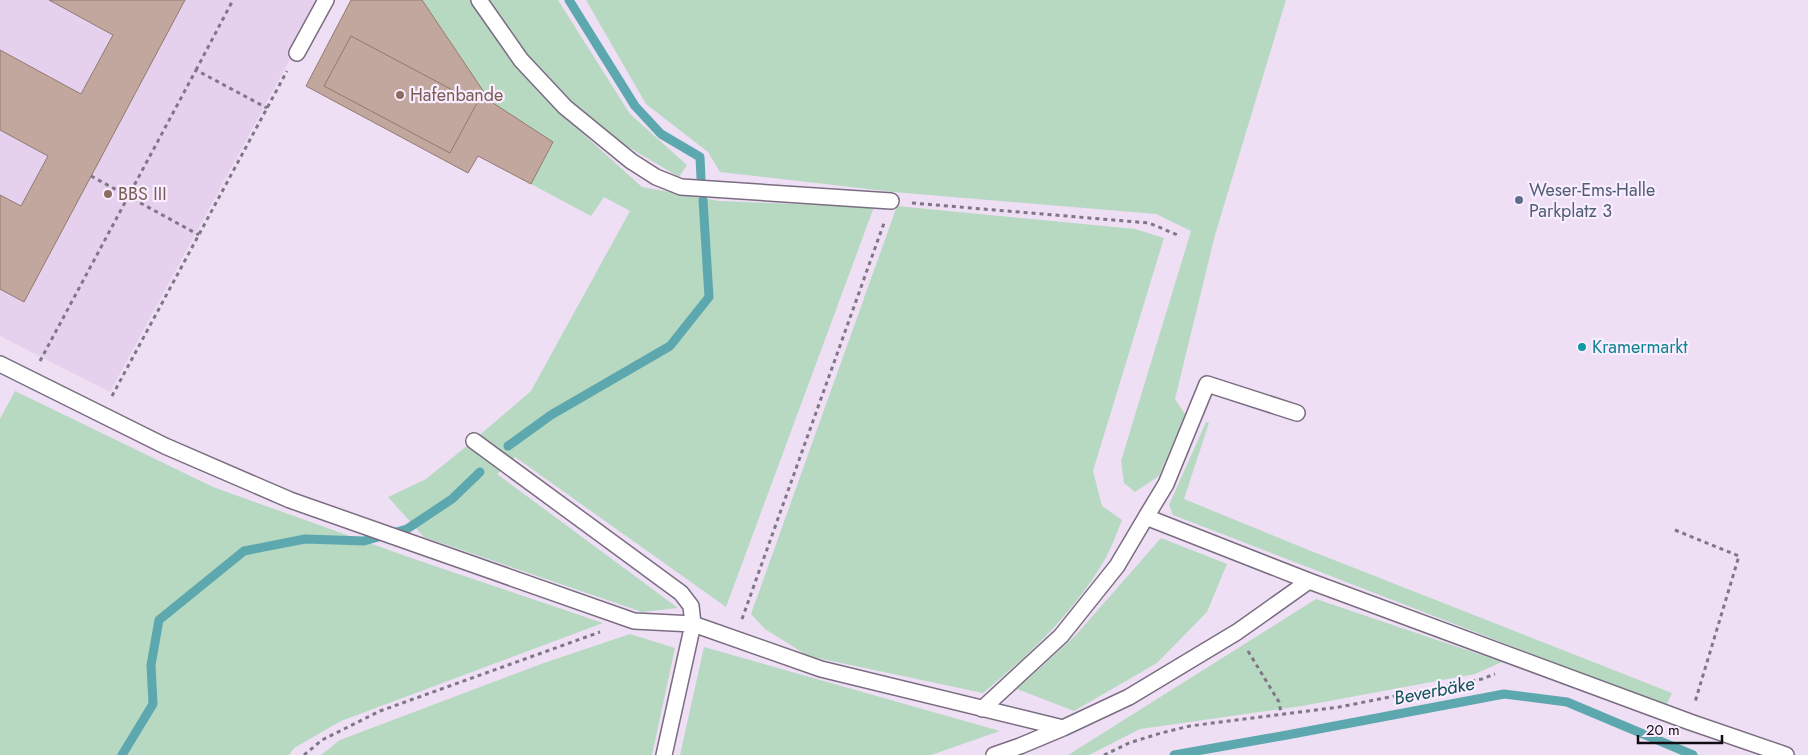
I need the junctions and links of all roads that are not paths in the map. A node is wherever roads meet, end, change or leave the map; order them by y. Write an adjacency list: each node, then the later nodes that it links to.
1 (326, 0): 3 (lane)
2 (480, 0): 4 (lane)
3 (297, 53)
4 (891, 201)
5 (0, 364): 10 (lane)
6 (1297, 413): 8 (lane)
7 (474, 441): 10 (lane)
8 (1146, 517): 9 (lane); 11 (lane)
9 (1309, 581): 12 (lane); 15 (lane)
10 (693, 624): 11 (lane); 13 (lane)
11 (982, 709): 12 (lane)
12 (1063, 728): 14 (lane)
13 (664, 755)
14 (994, 755)
15 (1786, 755)

